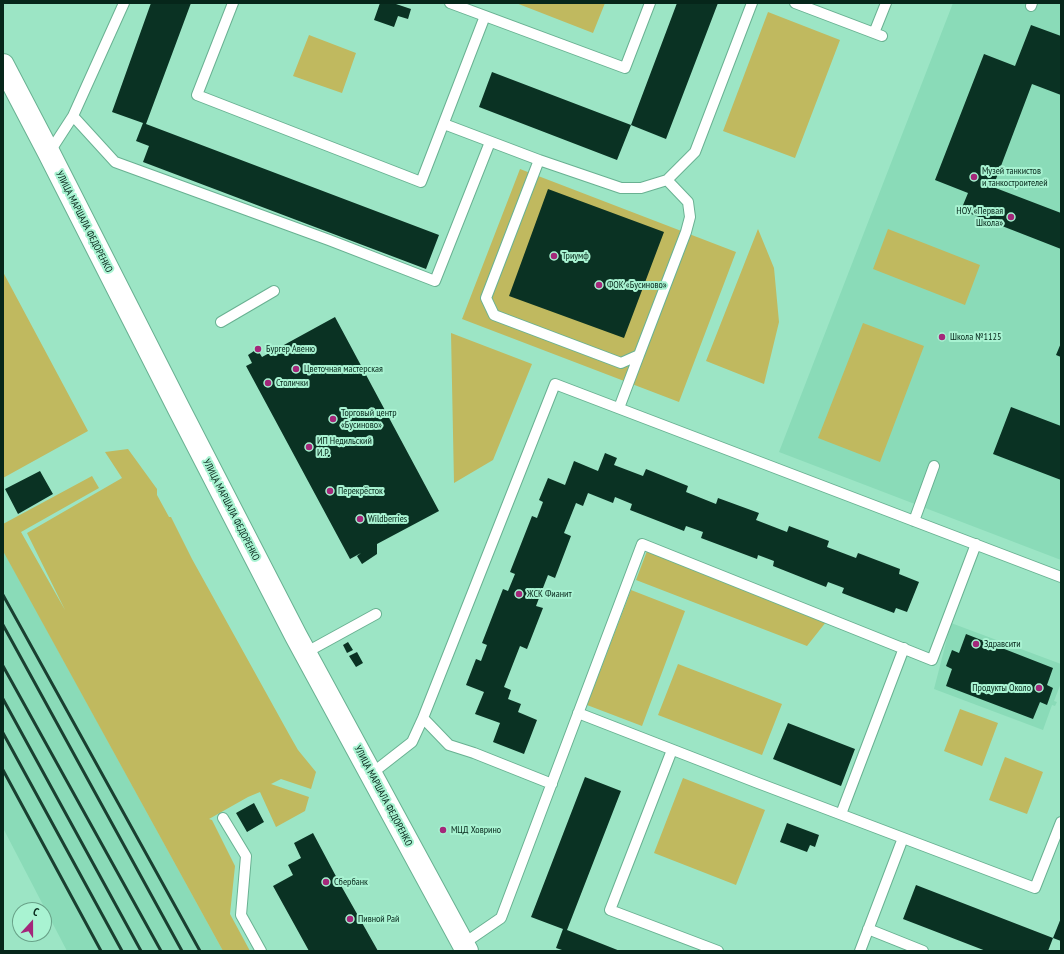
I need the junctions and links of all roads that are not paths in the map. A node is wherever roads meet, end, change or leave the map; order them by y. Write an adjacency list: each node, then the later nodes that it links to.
1 (124, 3): 11 (lane)
2 (233, 3): 12 (lane)
3 (450, 3): 9 (lane)
4 (650, 3): 9 (lane)
5 (752, 3): 16 (lane)
6 (795, 3): 8 (lane)
7 (886, 3): 8 (lane)
8 (819, 7)
9 (485, 16): 12 (lane)
10 (3, 66): 14 (street, УЛИЦА МАРШАЛА ФЕДОРЕНКО)
11 (73, 116): 13 (lane); 14 (lane)
12 (444, 124): 13 (lane)
13 (490, 142): 15 (lane)
14 (49, 152): 27 (street, УЛИЦА МАРШАЛА ФЕДОРЕНКО)
15 (539, 160): 16 (lane); 19 (lane)
16 (667, 180): 19 (lane)
17 (274, 291): 18 (lane)
18 (221, 322)
19 (639, 355): 20 (lane)
20 (619, 408): 22 (lane); 29 (lane)
21 (934, 466): 22 (lane)
22 (914, 521): 23 (lane)
23 (976, 544): 24 (lane); 26 (lane)
24 (1061, 577)
25 (376, 614): 27 (lane)
26 (904, 648): 28 (lane); 33 (lane)
27 (305, 653): 31 (street, УЛИЦА МАРШАЛА ФЕДОРЕНКО)
28 (578, 713): 30 (lane); 32 (lane)
29 (422, 718): 31 (lane); 32 (lane)
30 (672, 750): 33 (lane); 40 (lane)
31 (371, 774): 38 (street, УЛИЦА МАРШАЛА ФЕДОРЕНКО)
32 (552, 784): 38 (lane)
33 (841, 814): 36 (lane)
34 (223, 818): 39 (lane)
35 (1061, 822): 36 (lane)
36 (903, 838): 37 (lane)
37 (868, 929): 41 (lane); 42 (lane)
38 (465, 947)
39 (261, 951)
40 (718, 951)
41 (860, 951)
42 (923, 951)

